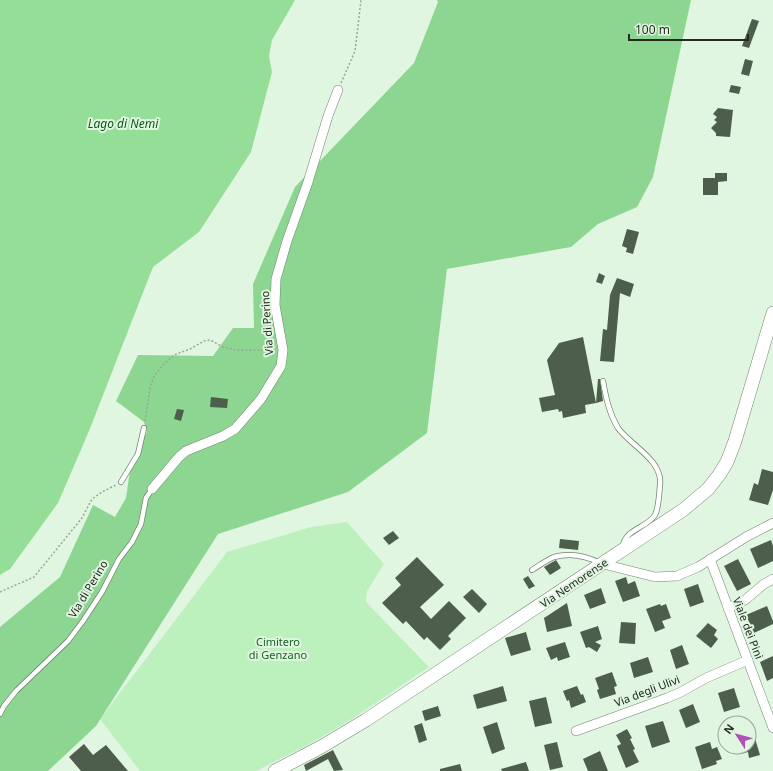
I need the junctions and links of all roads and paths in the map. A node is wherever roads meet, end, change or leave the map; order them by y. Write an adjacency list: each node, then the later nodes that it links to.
1 (361, 0): 2 (path)
2 (338, 90): 4 (street, Via di Perino)
3 (773, 313): 10 (main road, Via Nemorense)
4 (282, 350): 6 (path); 8 (street, Via di Perino)
5 (603, 381): 10 (lane)
6 (144, 428): 7 (lane)
7 (121, 482): 15 (path)
8 (152, 489): 18 (lane, Via di Perino)
9 (773, 523): 11 (street)
10 (624, 550): 12 (main road, Via Nemorense)
11 (710, 559): 12 (street); 16 (street, Viale dei Pini)
12 (603, 564): 13 (lane); 21 (main road, Via Nemorense)
13 (532, 570)
14 (773, 579): 16 (street)
15 (0, 592)
16 (728, 608): 17 (street, Viale dei Pini)
17 (748, 660): 19 (street, Viale dei Pini); 20 (street, Via degli Ulivi)
18 (0, 714)
19 (773, 728)
20 (576, 730)
21 (275, 771)

